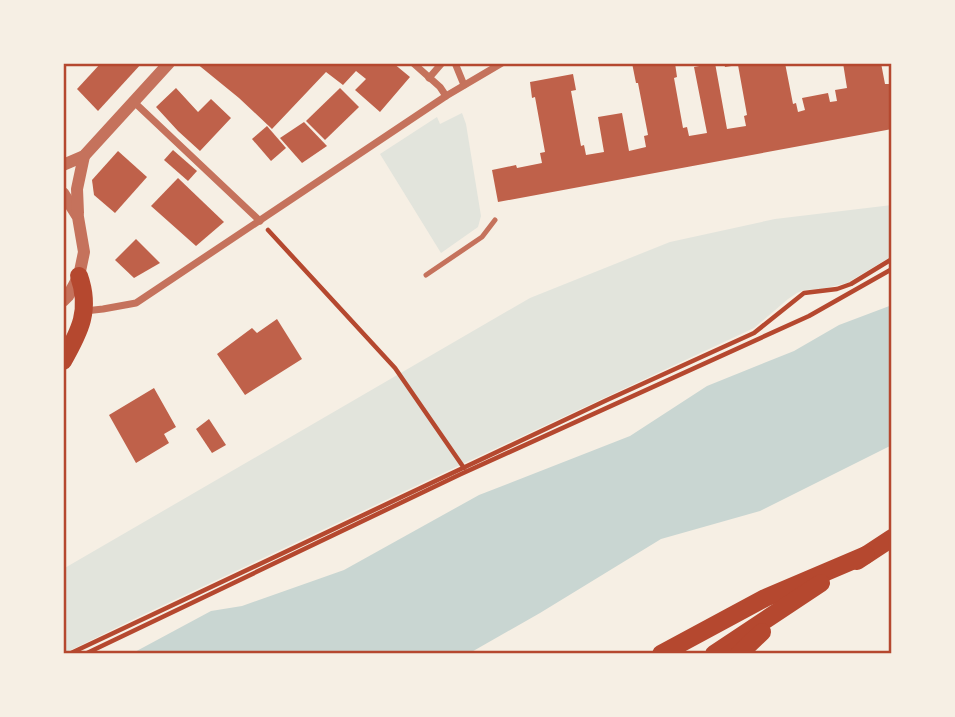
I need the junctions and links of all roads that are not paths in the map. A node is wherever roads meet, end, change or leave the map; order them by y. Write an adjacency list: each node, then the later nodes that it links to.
1 (169, 63): 9 (street)
2 (413, 63): 6 (street)
3 (442, 63): 6 (street)
4 (455, 63): 7 (street)
5 (502, 63): 7 (street)
6 (429, 78): 8 (street)
7 (464, 85): 8 (street)
8 (446, 96): 15 (street)
9 (134, 102): 10 (street); 15 (street)
10 (84, 156): 11 (street); 13 (street)
11 (63, 165)
12 (63, 193): 13 (street)
13 (78, 217): 17 (street)
14 (495, 220): 16 (lane)
15 (260, 221): 19 (street)
16 (426, 275)
17 (79, 276): 18 (street); 19 (main road)
18 (63, 301)
19 (85, 311): 20 (main road)
20 (63, 361)
21 (892, 538): 22 (main road)
22 (866, 555): 23 (main road); 24 (main road)
23 (795, 600): 25 (main road); 26 (main road)
24 (661, 654)
25 (714, 654)
26 (740, 654)

